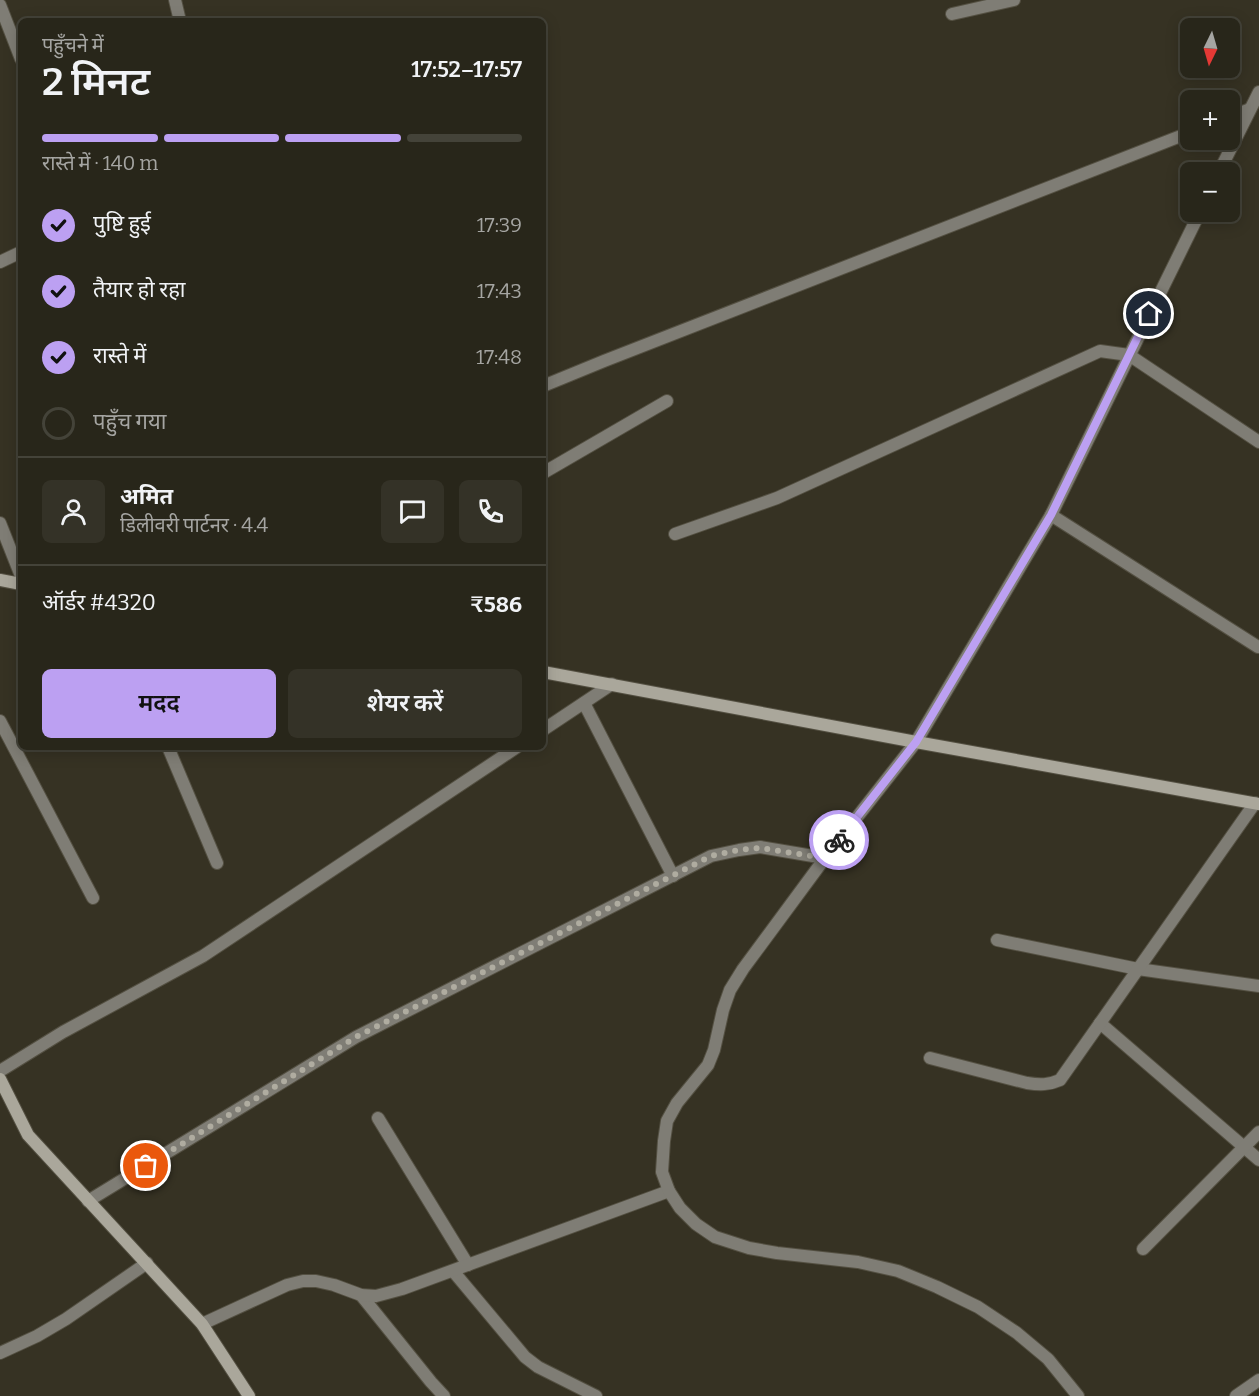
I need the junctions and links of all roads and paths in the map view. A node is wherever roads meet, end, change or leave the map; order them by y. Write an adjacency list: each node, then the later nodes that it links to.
1 (175, 0): 5 (street)
2 (1014, 0): 4 (street)
3 (0, 5): 6 (street)
4 (952, 14)
5 (179, 18)
6 (18, 51)
7 (1259, 92): 8 (street)
8 (1251, 109): 9 (street); 11 (street)
9 (1240, 113)
10 (1180, 136): 16 (street)
11 (1224, 162)
12 (1195, 222): 15 (street)
13 (18, 253): 14 (street)
14 (0, 262)
15 (1129, 355): 18 (street); 20 (street); 22 (street)
16 (546, 385)
17 (667, 401): 19 (street)
18 (1259, 442)
19 (546, 471)
20 (1051, 515): 26 (street); 32 (street)
21 (0, 523): 23 (street)
22 (675, 534)
23 (18, 568)
24 (0, 580): 25 (street)
25 (18, 583)
26 (1258, 647)
27 (546, 673): 28 (street)
28 (612, 684): 29 (street); 32 (street)
29 (585, 703): 31 (street); 38 (street)
30 (0, 721): 39 (street)
31 (546, 728)
32 (916, 742): 35 (street); 36 (street)
33 (169, 750): 37 (street)
34 (512, 750): 45 (street)
35 (1257, 803): 41 (street)
36 (825, 858): 38 (street); 51 (street)
37 (217, 863)
38 (673, 876): 52 (street)
39 (93, 898)
40 (997, 940): 41 (street)
41 (1138, 969): 42 (street); 43 (street)
42 (1259, 986)
43 (1100, 1023): 44 (street); 49 (street)
44 (930, 1058)
45 (0, 1071)
46 (0, 1079): 52 (street)
47 (378, 1119): 55 (street)
48 (1259, 1131): 49 (street)
49 (1244, 1147): 50 (street); 53 (street)
50 (1259, 1160)
51 (669, 1191): 55 (street); 64 (street)
52 (88, 1202): 54 (street)
53 (1143, 1249)
54 (147, 1263): 58 (street); 59 (street)
55 (468, 1265): 56 (street)
56 (453, 1270): 57 (street); 63 (street)
57 (362, 1295): 58 (street); 62 (street)
58 (202, 1324): 61 (street)
59 (0, 1353)
60 (1259, 1380): 65 (street)
61 (249, 1396)
62 (444, 1396)
63 (596, 1396)
64 (1078, 1396)
65 (1236, 1396)

